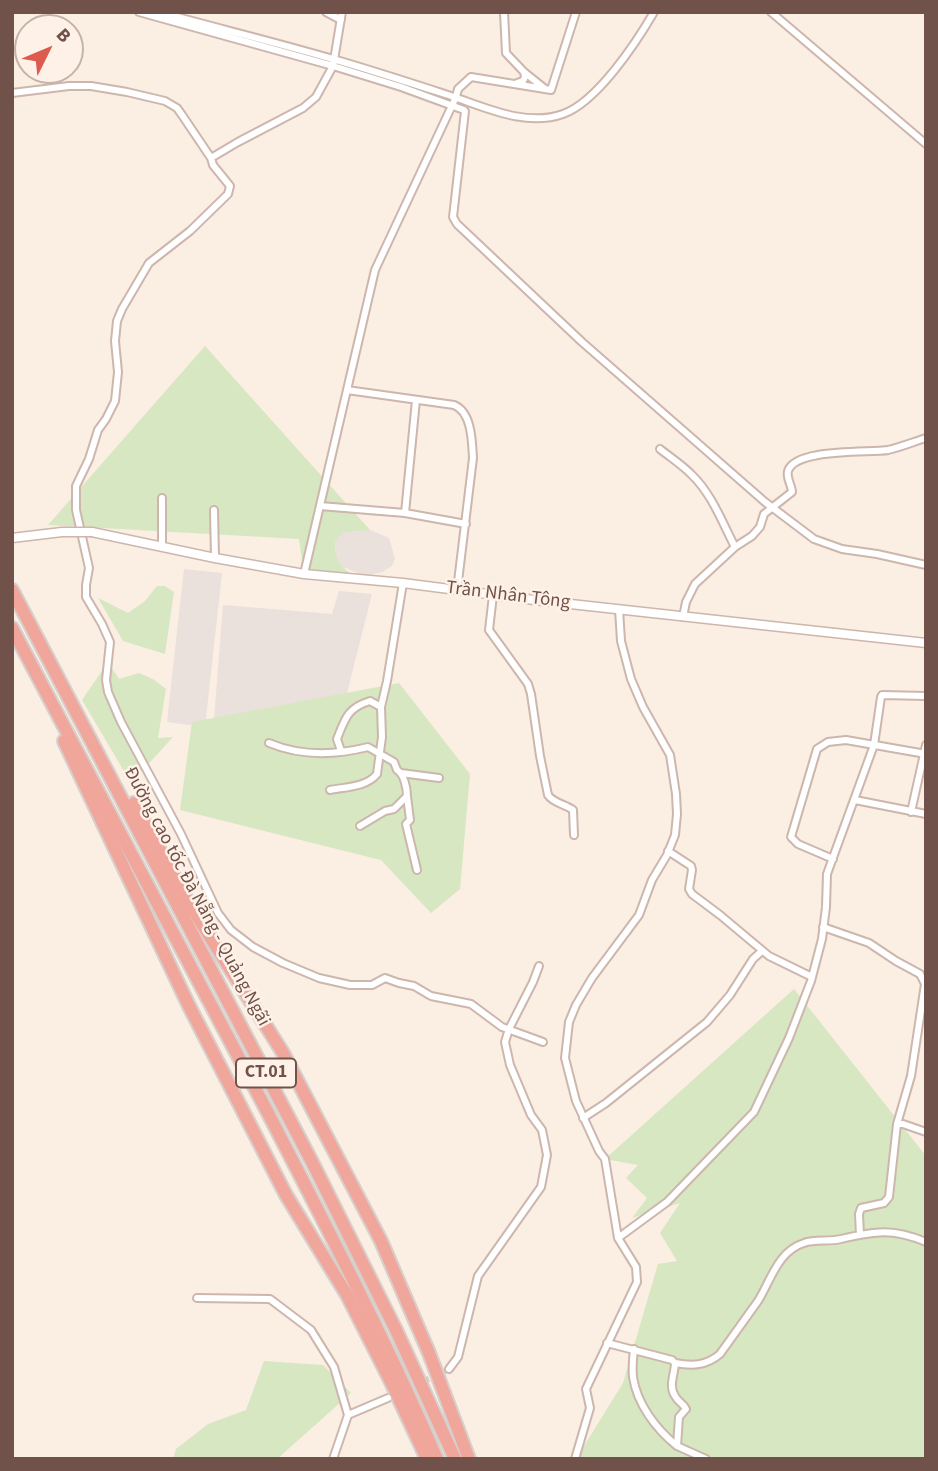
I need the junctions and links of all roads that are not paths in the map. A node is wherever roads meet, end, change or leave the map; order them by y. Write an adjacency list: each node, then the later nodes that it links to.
1 (139, 12): 9 (street)
2 (159, 12): 9 (street)
3 (326, 12): 8 (street)
4 (504, 12): 10 (street)
5 (576, 12): 12 (street)
6 (654, 12): 14 (street)
7 (771, 12): 15 (street)
8 (342, 16): 9 (street)
9 (334, 62): 14 (street); 16 (street)
10 (524, 72): 11 (street); 12 (street)
11 (516, 84): 12 (street); 14 (street)
12 (545, 89)
13 (12, 93): 16 (street)
14 (455, 101): 17 (street); 23 (street)
15 (926, 144)
16 (211, 158): 67 (street)
17 (347, 390): 18 (street); 22 (street)
18 (416, 400): 25 (street); 26 (street)
19 (926, 438): 23 (street)
20 (660, 449): 29 (street)
21 (162, 498): 28 (street)
22 (320, 506): 25 (street); 32 (street)
23 (772, 507): 29 (street); 31 (street)
24 (214, 510): 30 (street)
25 (405, 513): 26 (street)
26 (466, 524): 35 (street)
27 (12, 538): 28 (street, Trần Nhân Tông, bridge)
28 (162, 546): 30 (street, Trần Nhân Tông)
29 (735, 547): 38 (street)
30 (215, 558): 32 (street, Trần Nhân Tông)
31 (926, 565)
32 (304, 574): 33 (street, Trần Nhân Tông)
33 (403, 583): 35 (street, Trần Nhân Tông); 43 (street)
34 (12, 590): 41 (highway, CT.01)
35 (457, 590): 36 (street, Trần Nhân Tông)
36 (493, 595): 37 (street, Trần Nhân Tông); 59 (street)
37 (618, 609): 38 (street, Trần Nhân Tông); 60 (street)
38 (683, 617): 40 (street, Trần Nhân Tông)
39 (12, 630): 44 (highway, CT.01)
40 (926, 643)
41 (68, 691): 86 (highway, Đường cao tốc Đà Nẵng - Quảng Ngãi / CT.01); 87 (highway)
42 (926, 696): 46 (street)
43 (381, 707): 48 (street); 49 (street)
44 (52, 709): 84 (highway); 85 (highway, Đường cao tốc Đà Nẵng - Quảng Ngãi / CT.01)
45 (269, 743): 48 (street)
46 (874, 745): 50 (street); 55 (street); 61 (street)
47 (926, 745): 50 (street)
48 (341, 751): 49 (street)
49 (379, 753): 51 (street); 53 (street)
50 (925, 754): 56 (street)
51 (401, 772): 52 (street); 54 (street)
52 (439, 778)
53 (330, 790)
54 (407, 796): 58 (street); 62 (street)
55 (855, 800): 56 (street); 61 (street)
56 (911, 812): 57 (street)
57 (926, 814)
58 (360, 826)
59 (574, 835)
60 (668, 850): 64 (street); 69 (street)
61 (833, 859): 63 (street)
62 (418, 870)
63 (824, 927): 66 (street); 70 (street)
64 (762, 951): 66 (street); 69 (street)
65 (539, 966): 67 (street)
66 (812, 977): 73 (street)
67 (509, 1030): 68 (street); 79 (street)
68 (543, 1042)
69 (583, 1118): 73 (street)
70 (897, 1124): 71 (street); 72 (street)
71 (926, 1132)
72 (860, 1235): 74 (street); 78 (street)
73 (618, 1238): 76 (street)
74 (926, 1242)
75 (197, 1298): 81 (street)
76 (607, 1343): 77 (street); 88 (street)
77 (634, 1349): 78 (street); 82 (street)
78 (675, 1363): 82 (street)
79 (449, 1369)
80 (388, 1398): 81 (street)
81 (348, 1415): 83 (street)
82 (677, 1446): 89 (street)
83 (333, 1459)
84 (427, 1459)
85 (437, 1459)
86 (455, 1459)
87 (469, 1459)
88 (575, 1459)
89 (706, 1459)

